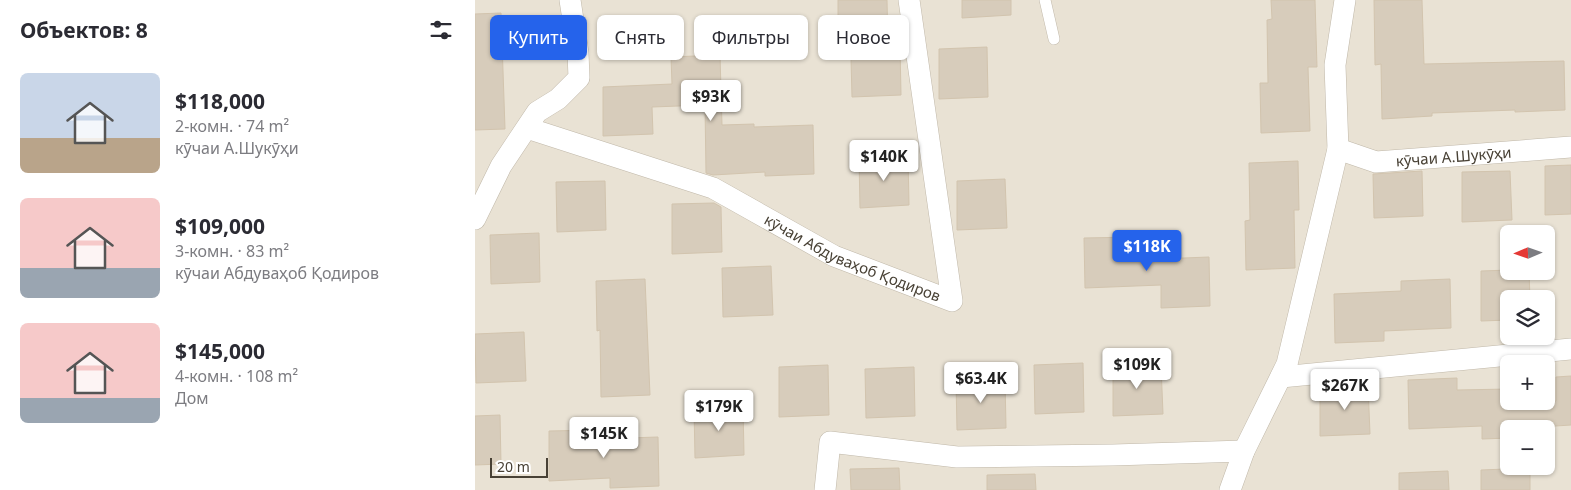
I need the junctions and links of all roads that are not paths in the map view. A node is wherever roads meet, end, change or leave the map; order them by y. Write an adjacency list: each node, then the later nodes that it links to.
1 (570, 0): 6 (street)
2 (909, 0): 6 (street, кӯчаи Абдуваҳоб Қодиров)
3 (1045, 0): 5 (lane)
4 (1345, 0): 8 (street)
5 (1054, 39)
6 (527, 128): 9 (street)
7 (1571, 147): 8 (street, кӯчаи А.Шукӯҳи)
8 (1338, 149): 11 (street)
9 (475, 219)
10 (1571, 348): 11 (street)
11 (1281, 377): 12 (street)
12 (1244, 450): 13 (street); 14 (street)
13 (825, 490)
14 (1230, 490)

